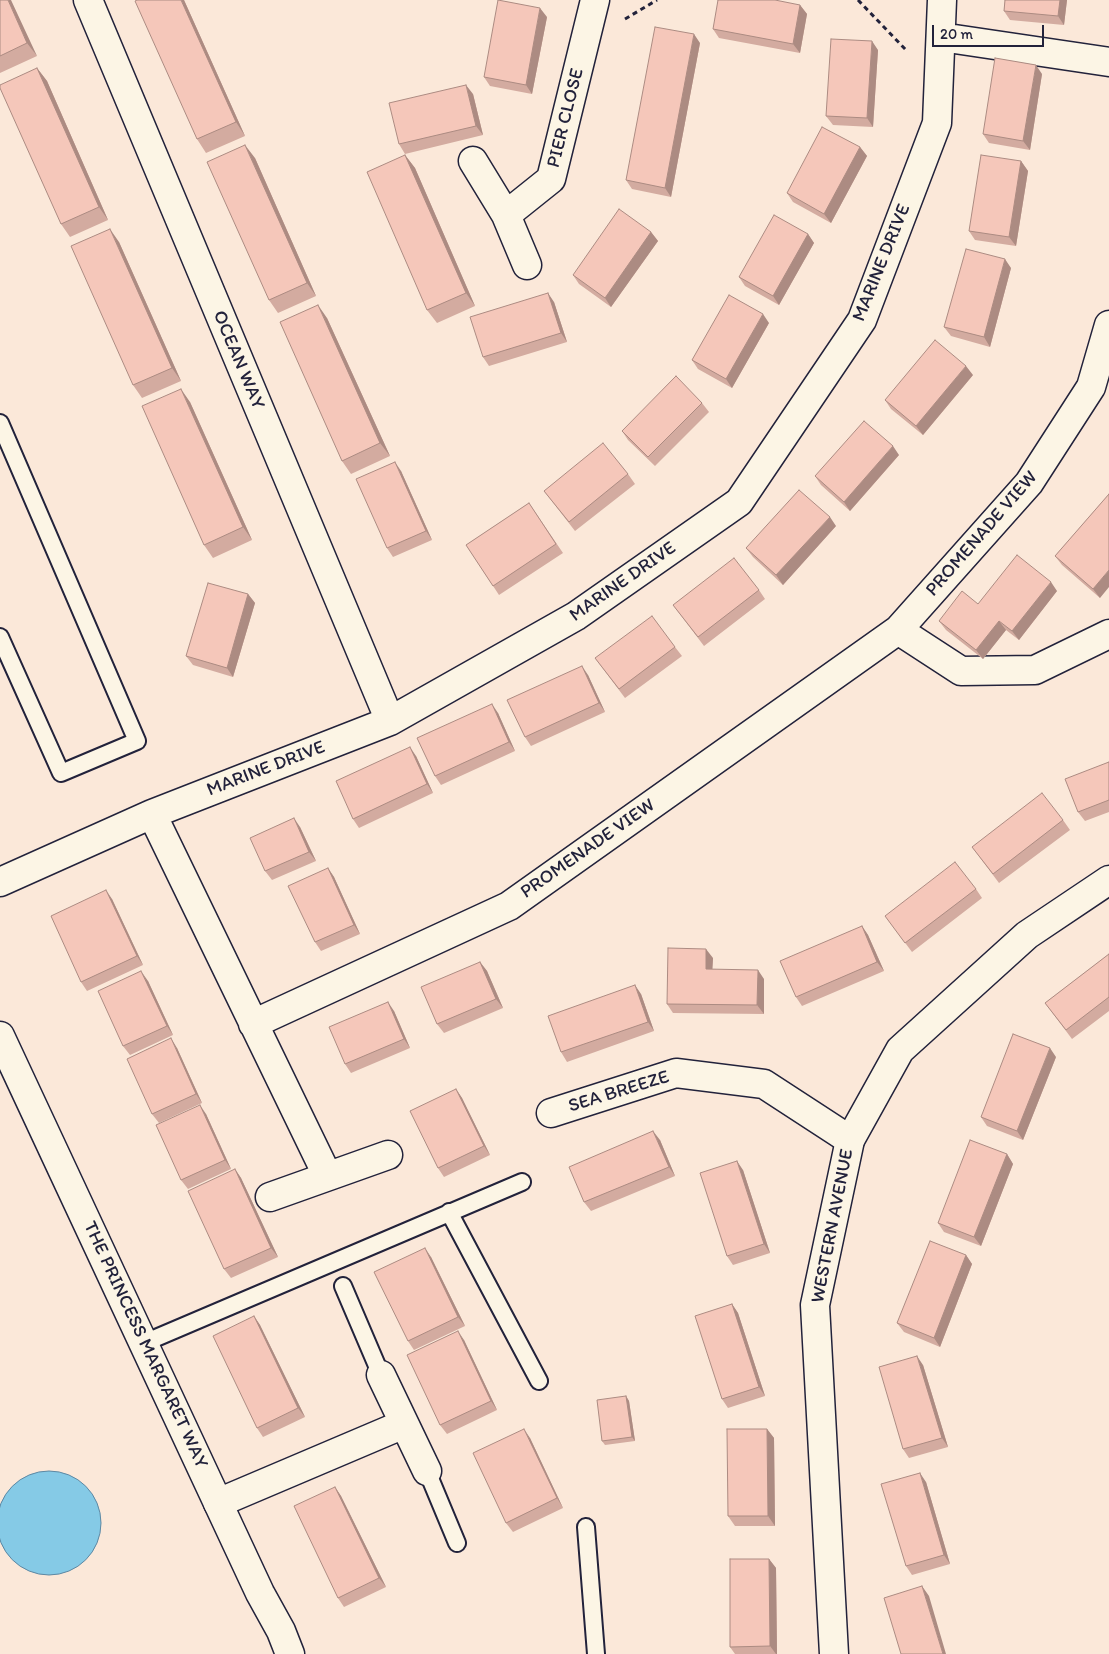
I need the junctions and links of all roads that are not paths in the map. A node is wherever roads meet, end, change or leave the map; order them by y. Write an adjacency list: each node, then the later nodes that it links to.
1 (88, 0): 14 (street, OCEAN WAY)
2 (595, 0): 7 (street, PIER CLOSE)
3 (942, 0): 4 (street, MARINE DRIVE)
4 (940, 49): 5 (street); 14 (street, MARINE DRIVE)
5 (1109, 62)
6 (473, 161): 7 (street)
7 (506, 216): 8 (street)
8 (527, 265)
9 (1109, 325): 11 (street, PROMENADE VIEW)
10 (0, 423): 13 (lane)
11 (898, 630): 12 (street); 18 (street, PROMENADE VIEW)
12 (1109, 634)
13 (0, 637)
14 (390, 721): 15 (street, MARINE DRIVE)
15 (152, 814): 17 (street, MARINE DRIVE); 18 (street)
16 (1109, 880): 21 (street, WESTERN AVENUE)
17 (0, 882)
18 (253, 1024): 23 (street)
19 (0, 1036): 28 (street, THE PRINCESS MARGARET WAY)
20 (551, 1113): 21 (street, SEA BREEZE)
21 (850, 1140): 38 (street, WESTERN AVENUE)
22 (388, 1155): 23 (street)
23 (327, 1175): 25 (street)
24 (522, 1182): 26 (lane)
25 (270, 1197)
26 (450, 1212): 28 (lane); 30 (lane)
27 (343, 1286): 29 (lane)
28 (144, 1343): 33 (street, THE PRINCESS MARGARET WAY)
29 (381, 1376): 31 (street)
30 (539, 1381)
31 (404, 1424): 32 (street); 33 (street)
32 (427, 1471): 35 (lane)
33 (218, 1502): 36 (street, THE PRINCESS MARGARET WAY)
34 (586, 1527): 37 (lane)
35 (457, 1543)
36 (290, 1654)
37 (596, 1654)
38 (834, 1654)

